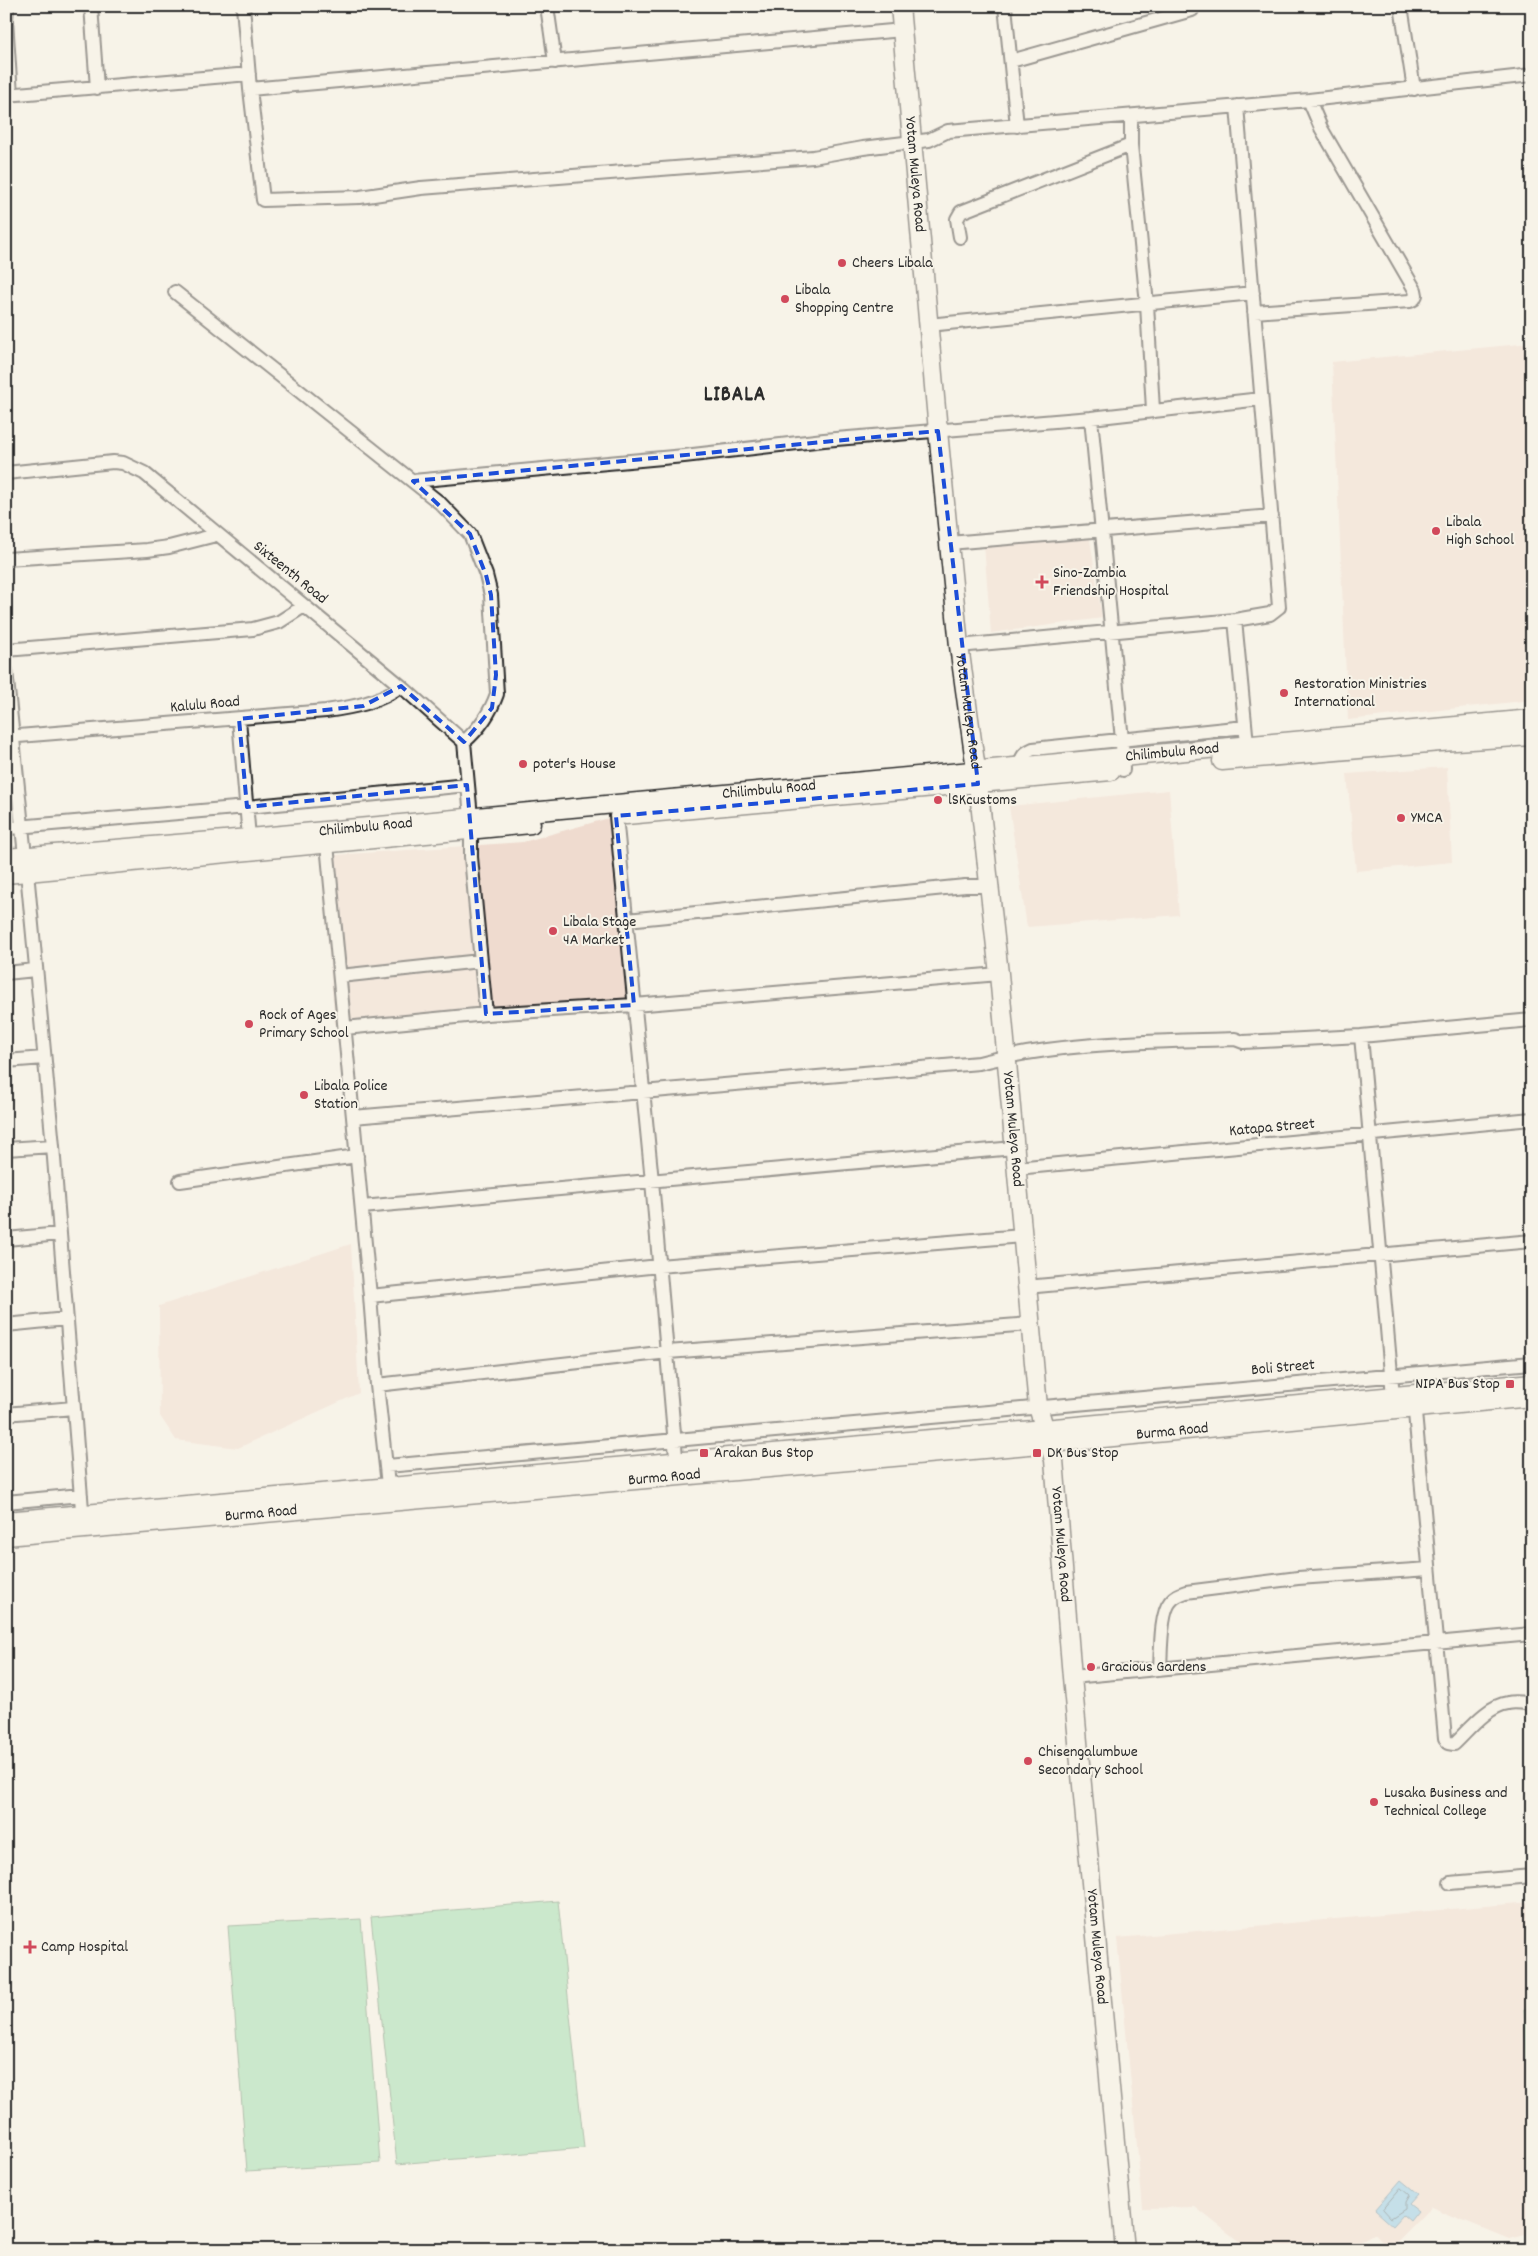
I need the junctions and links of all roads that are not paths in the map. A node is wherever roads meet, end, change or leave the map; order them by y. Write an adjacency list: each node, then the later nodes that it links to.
1 (8, 6): 17 (street)
2 (91, 6): 14 (street)
3 (243, 6): 12 (street)
4 (547, 6): 11 (street)
5 (900, 6): 9 (main road, Yotam Muleya Road)
6 (1005, 6): 10 (street)
7 (1401, 6): 15 (street)
8 (1192, 10): 10 (street)
9 (903, 30): 11 (street); 22 (main road, Yotam Muleya Road)
10 (1011, 61): 21 (street)
11 (554, 62): 16 (street)
12 (249, 74): 14 (street); 16 (street)
13 (1532, 76): 15 (street)
14 (97, 88): 17 (street)
15 (1414, 88): 18 (street)
16 (250, 89): 22 (street)
17 (9, 95)
18 (1309, 100): 19 (street); 28 (street)
19 (1237, 106): 20 (street); 26 (street)
20 (1131, 116): 21 (street); 23 (street)
21 (1017, 126): 22 (street)
22 (913, 141): 29 (main road, Yotam Muleya Road)
23 (1131, 144): 24 (street); 27 (street)
24 (960, 238)
25 (175, 292): 35 (street)
26 (1253, 293): 27 (street); 28 (street)
27 (1147, 304): 29 (street); 31 (street)
28 (1254, 312): 30 (street)
29 (928, 325): 33 (main road, Yotam Muleya Road)
30 (1261, 399): 31 (street); 36 (street)
31 (1153, 410): 32 (street)
32 (1091, 418): 33 (street); 37 (street)
33 (938, 431): 35 (street); 39 (main road, Yotam Muleya Road)
34 (6, 473): 38 (street, Sixteenth Road)
35 (413, 481): 54 (street)
36 (1272, 516): 37 (street); 42 (street)
37 (1102, 531): 39 (street); 43 (street)
38 (216, 535): 40 (street); 41 (street, Sixteenth Road)
39 (949, 543): 44 (main road, Yotam Muleya Road)
40 (6, 559)
41 (304, 606): 45 (street); 47 (street, Sixteenth Road)
42 (1235, 620): 43 (street); 50 (street)
43 (1111, 630): 44 (street); 53 (street)
44 (960, 646): 58 (main road, Yotam Muleya Road)
45 (6, 650)
46 (6, 670): 52 (street)
47 (401, 686): 48 (street, Kalulu Road); 54 (street, Sixteenth Road)
48 (239, 719): 52 (street, Kalulu Road); 60 (street)
49 (1532, 719): 55 (main road, Chilimbulu Road)
50 (1245, 727): 53 (street); 55 (street)
51 (1532, 736): 55 (main road, Chilimbulu Road)
52 (10, 737): 63 (street)
53 (1122, 740): 56 (street); 57 (street)
54 (464, 742): 59 (street)
55 (1248, 753): 56 (main road, Chilimbulu Road)
56 (1122, 764): 57 (main road, Chilimbulu Road); 58 (main road, Chilimbulu Road)
57 (1021, 766): 58 (main road, Chilimbulu Road)
58 (976, 777): 61 (main road, Chilimbulu Road); 62 (main road, Chilimbulu Road); 70 (main road, Yotam Muleya Road)
59 (467, 784): 60 (street); 62 (street)
60 (247, 807): 63 (street); 65 (street)
61 (616, 816): 62 (main road, Chilimbulu Road); 71 (street)
62 (471, 823): 65 (main road, Chilimbulu Road); 66 (main road, Chilimbulu Road); 72 (street)
63 (22, 827): 64 (street); 68 (street)
64 (6, 828)
65 (249, 838): 68 (main road, Chilimbulu Road)
66 (327, 844): 68 (main road, Chilimbulu Road); 76 (street)
67 (6, 858): 68 (main road, Chilimbulu Road)
68 (26, 864): 69 (main road, Chilimbulu Road); 73 (street)
69 (6, 874)
70 (990, 886): 71 (street); 75 (main road, Yotam Muleya Road)
71 (627, 920): 77 (street)
72 (480, 961): 76 (street); 78 (street)
73 (36, 970): 74 (street); 83 (street)
74 (6, 972)
75 (999, 974): 77 (street); 82 (main road, Yotam Muleya Road)
76 (340, 976): 80 (street)
77 (634, 1005): 78 (street); 85 (street)
78 (486, 1014): 80 (street)
79 (1532, 1020): 81 (street)
80 (345, 1028): 86 (street)
81 (1361, 1036): 82 (street); 88 (street)
82 (1005, 1055): 85 (street); 90 (main road, Yotam Muleya Road)
83 (44, 1058): 84 (street); 89 (street)
84 (6, 1061)
85 (644, 1092): 86 (street); 95 (street)
86 (353, 1117): 92 (street)
87 (1532, 1119): 88 (street, Katapa Street)
88 (1370, 1135): 93 (street, Katapa Street); 101 (street)
89 (52, 1146): 91 (street); 97 (street)
90 (1014, 1148): 93 (main road, Yotam Muleya Road); 95 (street)
91 (6, 1149)
92 (356, 1156): 94 (street); 96 (street)
93 (1016, 1168): 98 (main road, Yotam Muleya Road)
94 (180, 1181)
95 (652, 1181): 96 (street); 102 (street)
96 (362, 1207): 104 (street)
97 (60, 1234): 99 (street); 105 (street)
98 (1022, 1236): 102 (street); 103 (main road, Yotam Muleya Road)
99 (6, 1239)
100 (1532, 1241): 101 (street)
101 (1380, 1255): 103 (street); 110 (street)
102 (659, 1266): 104 (street); 108 (street)
103 (1026, 1287): 106 (main road, Yotam Muleya Road)
104 (370, 1296): 112 (street)
105 (66, 1320): 107 (street); 117 (street)
106 (1030, 1324): 108 (street); 116 (main road, Yotam Muleya Road)
107 (6, 1325)
108 (668, 1352): 112 (street); 120 (street)
109 (1532, 1363): 110 (street, Boli Street)
110 (1392, 1375): 113 (street); 116 (street, Boli Street)
111 (1532, 1383): 115 (main road, Burma Road)
112 (376, 1386): 121 (street)
113 (1393, 1396): 115 (main road, Burma Road); 119 (main road, Burma Road)
114 (1532, 1398): 115 (main road, Burma Road)
115 (1414, 1401): 119 (main road, Burma Road); 129 (street)
116 (1038, 1407): 119 (main road, Yotam Muleya Road); 120 (street, Boli Street)
117 (73, 1408): 118 (street); 124 (street)
118 (6, 1414)
119 (1047, 1436): 122 (main road, Burma Road); 133 (main road, Yotam Muleya Road)
120 (676, 1440): 121 (street, Boli Street); 122 (street)
121 (387, 1466): 123 (street)
122 (677, 1469): 123 (main road, Burma Road)
123 (389, 1494): 127 (main road, Burma Road)
124 (81, 1495): 125 (street); 127 (street)
125 (6, 1502)
126 (6, 1521): 127 (main road, Burma Road)
127 (83, 1521): 128 (main road, Burma Road)
128 (6, 1536)
129 (1429, 1569): 131 (street); 132 (street)
130 (1532, 1634): 131 (street)
131 (1435, 1643): 132 (street); 134 (street)
132 (1160, 1669): 133 (street)
133 (1072, 1677): 137 (main road, Yotam Muleya Road)
134 (1532, 1704)
135 (1532, 1876): 136 (street)
136 (1450, 1883)
137 (1125, 2250)

